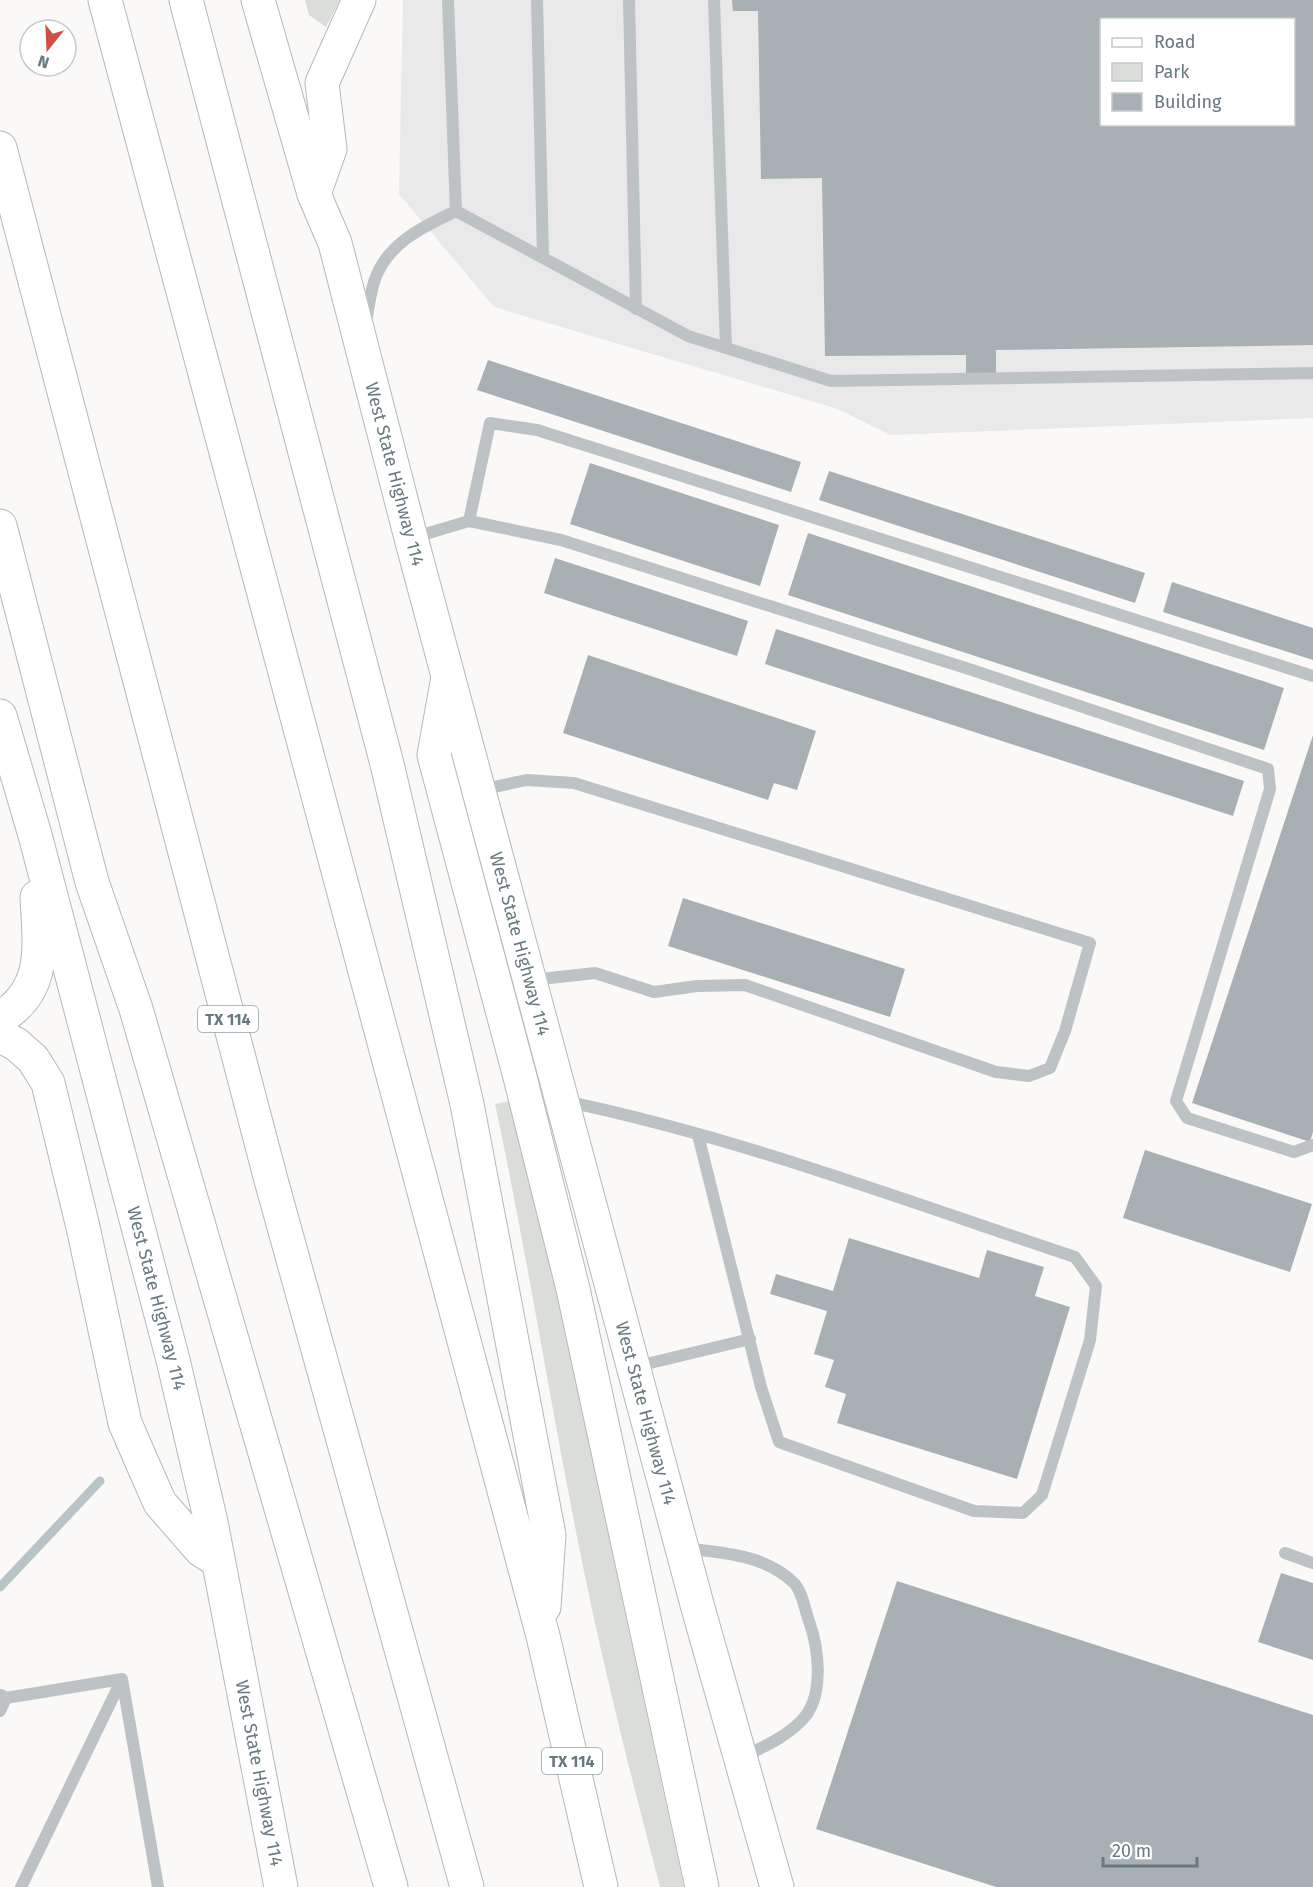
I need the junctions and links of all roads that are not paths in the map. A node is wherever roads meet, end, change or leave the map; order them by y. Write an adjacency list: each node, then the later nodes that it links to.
1 (105, 0): 37 (main road, TX 114)
2 (186, 0): 37 (main road)
3 (258, 0): 10 (main road, West State Highway 114)
4 (359, 0): 10 (main road)
5 (448, 0): 11 (lane)
6 (537, 0): 12 (lane)
7 (629, 0): 13 (lane)
8 (714, 0): 15 (lane)
9 (0, 148): 46 (main road, TX 114)
10 (314, 194): 14 (main road, West State Highway 114)
11 (456, 211): 12 (lane); 14 (lane)
12 (543, 256): 13 (lane)
13 (636, 309): 15 (lane)
14 (361, 348): 19 (main road, West State Highway 114)
15 (726, 348): 16 (lane)
16 (1313, 373)
17 (469, 521): 19 (lane); 21 (lane); 30 (lane)
18 (0, 526): 45 (main road)
19 (411, 538): 20 (main road, West State Highway 114)
20 (448, 676): 23 (main road, West State Highway 114); 48 (main road)
21 (1313, 676)
22 (0, 716): 24 (main road, West State Highway 114)
23 (479, 790): 25 (main road, West State Highway 114); 25 (lane)
24 (35, 835): 26 (main road); 35 (main road, West State Highway 114)
25 (532, 980): 28 (main road, West State Highway 114)
26 (0, 1018)
27 (0, 1036): 35 (main road)
28 (563, 1100): 29 (lane); 32 (main road, West State Highway 114)
29 (698, 1134): 31 (lane); 31 (lane)
30 (1313, 1145)
31 (750, 1339): 32 (lane)
32 (634, 1367): 33 (main road, West State Highway 114)
33 (682, 1548): 41 (main road, West State Highway 114); 41 (lane)
34 (1285, 1553): 36 (lane)
35 (218, 1561): 44 (main road, West State Highway 114)
36 (1313, 1563)
37 (543, 1636): 47 (main road, TX 114)
38 (122, 1679): 39 (lane); 42 (lane); 43 (lane)
39 (3, 1696): 40 (lane)
40 (0, 1711)
41 (740, 1758): 49 (main road, West State Highway 114)
42 (21, 1887)
43 (158, 1887)
44 (281, 1887)
45 (391, 1887)
46 (467, 1887)
47 (601, 1887)
48 (702, 1887)
49 (777, 1887)

